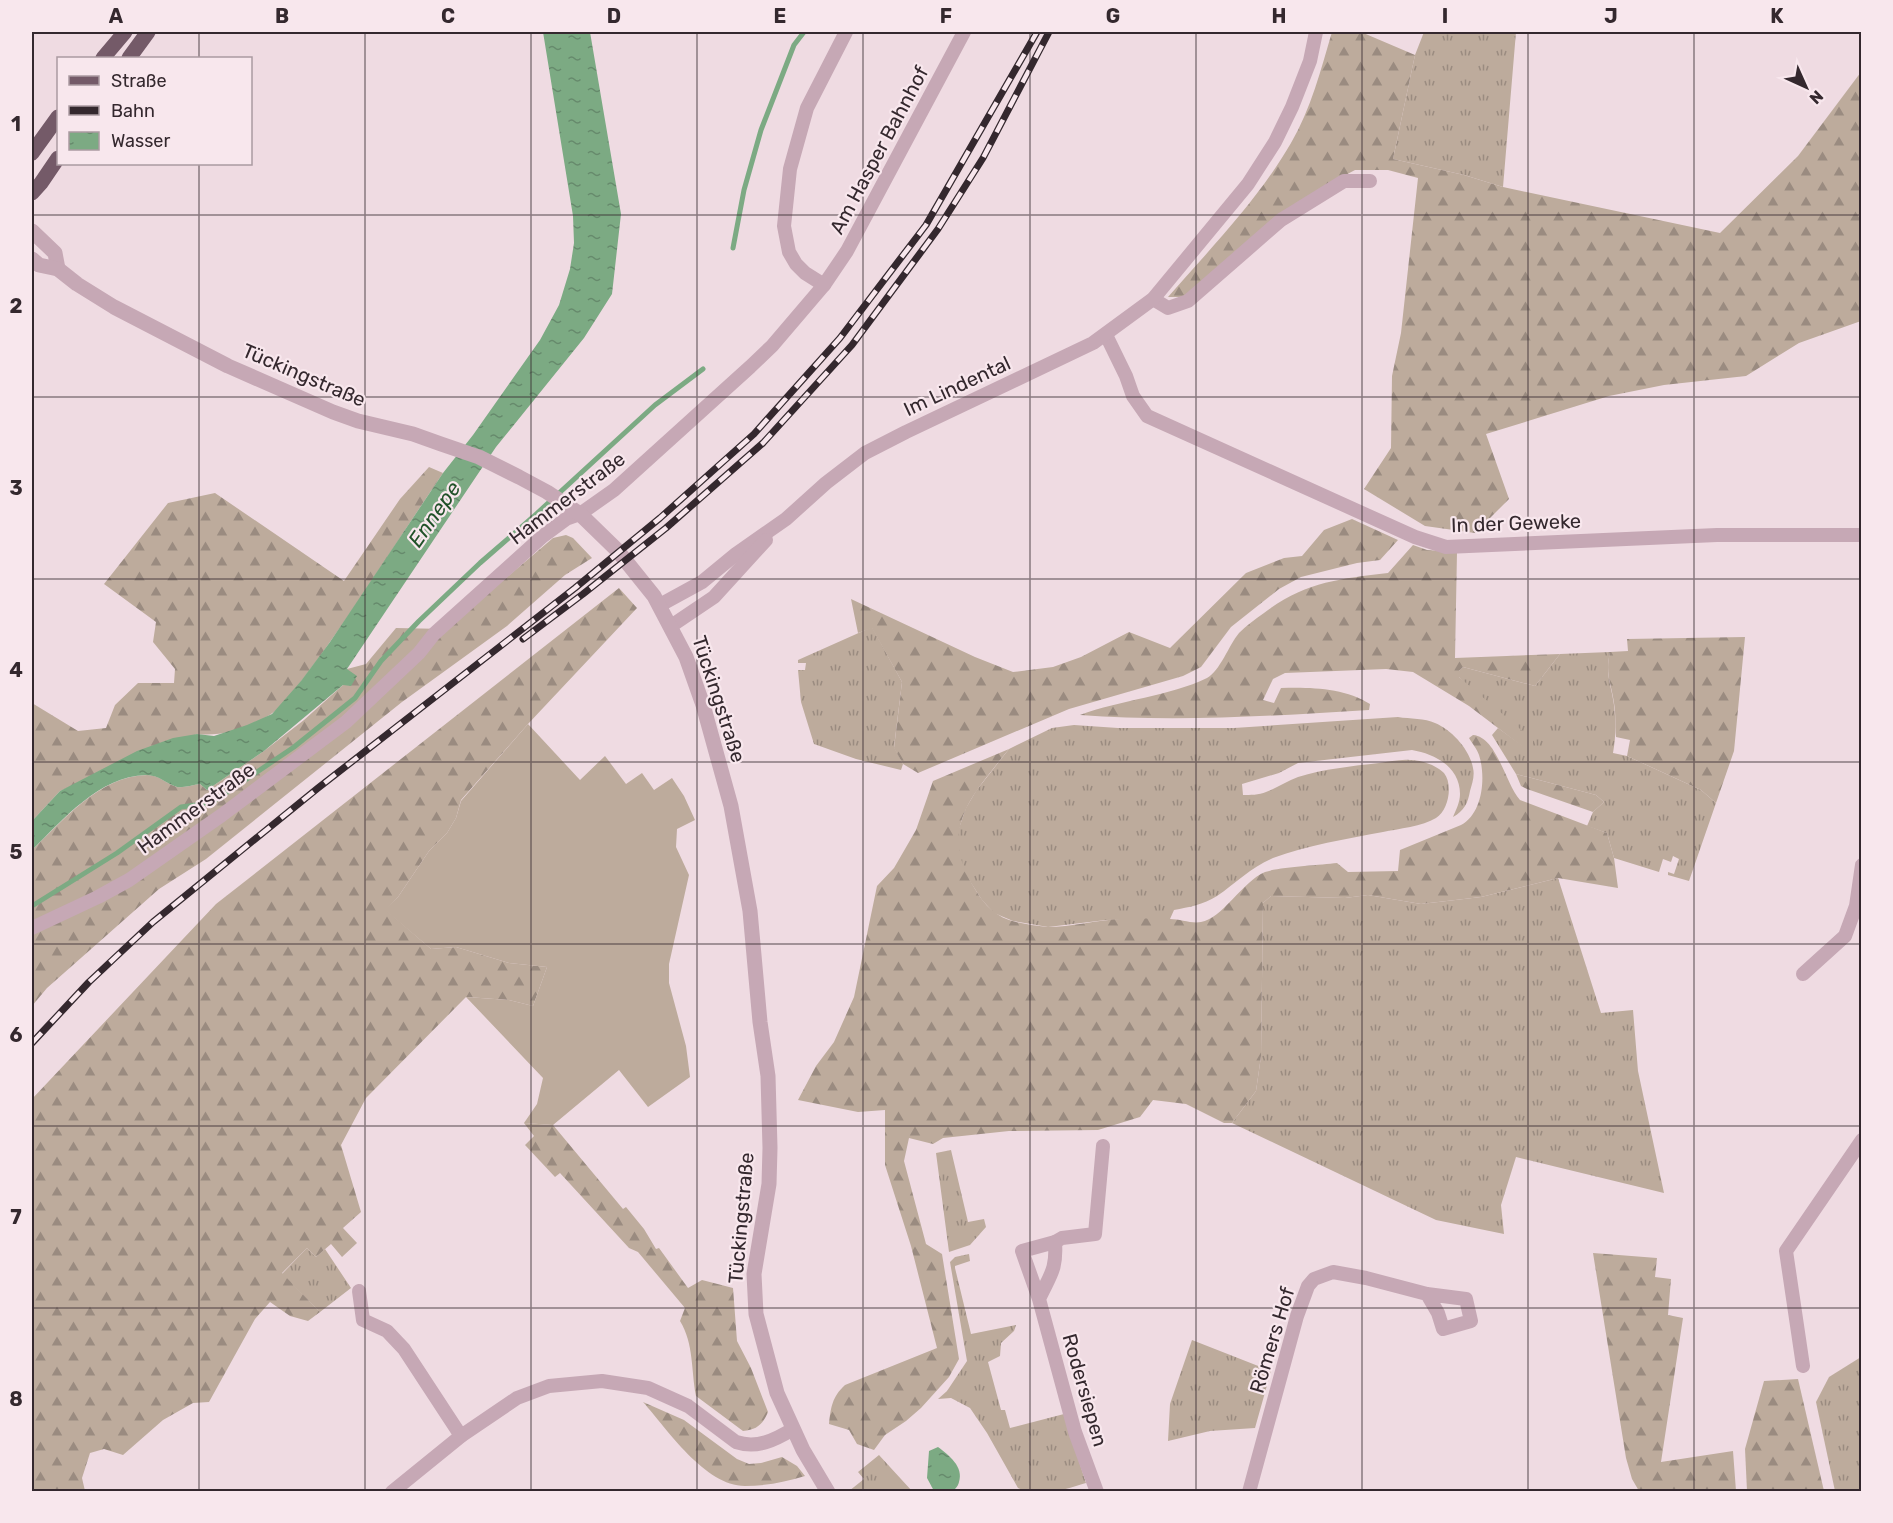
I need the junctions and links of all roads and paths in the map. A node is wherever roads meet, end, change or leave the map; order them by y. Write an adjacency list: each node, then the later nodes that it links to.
1 (125, 32): 6 (main road)
2 (148, 32): 7 (main road)
3 (846, 32): 16 (street)
4 (964, 32): 16 (street, Am Hasper Bahnhof)
5 (1316, 32): 17 (street, Im Lindental)
6 (104, 57)
7 (130, 57)
8 (57, 118): 9 (main road)
9 (32, 153)
10 (57, 160): 12 (main road)
11 (1370, 181): 17 (street)
12 (32, 193)
13 (32, 231): 15 (street, Tückingstraße)
14 (32, 259): 15 (street, Tückingstraße)
15 (58, 269): 19 (street, Tückingstraße)
16 (824, 285): 19 (street, Hammerstraße)
17 (1153, 299): 18 (street, Im Lindental)
18 (1106, 335): 20 (street, Im Lindental); 21 (street, In der Geweke)
19 (580, 514): 22 (street, Tückingstraße); 25 (street, Hammerstraße)
20 (786, 519): 22 (street, Im Lindental); 23 (street, Im Lindental)
21 (1862, 535)
22 (660, 605): 23 (street, Tückingstraße)
23 (671, 626): 34 (street, Tückingstraße)
24 (1862, 865): 26 (street)
25 (32, 928)
26 (1803, 974)
27 (1862, 1140): 33 (street)
28 (1103, 1146): 29 (street, Rodersiepen)
29 (1054, 1242): 32 (street); 32 (street, Rodersiepen)
30 (360, 1291): 35 (street)
31 (1427, 1294): 39 (street, Römers Hof)
32 (1039, 1299): 38 (street, Rodersiepen)
33 (1803, 1366)
34 (793, 1429): 35 (street); 37 (street, Tückingstraße)
35 (461, 1436): 36 (street)
36 (392, 1491)
37 (828, 1491)
38 (1097, 1491)
39 (1249, 1491)

